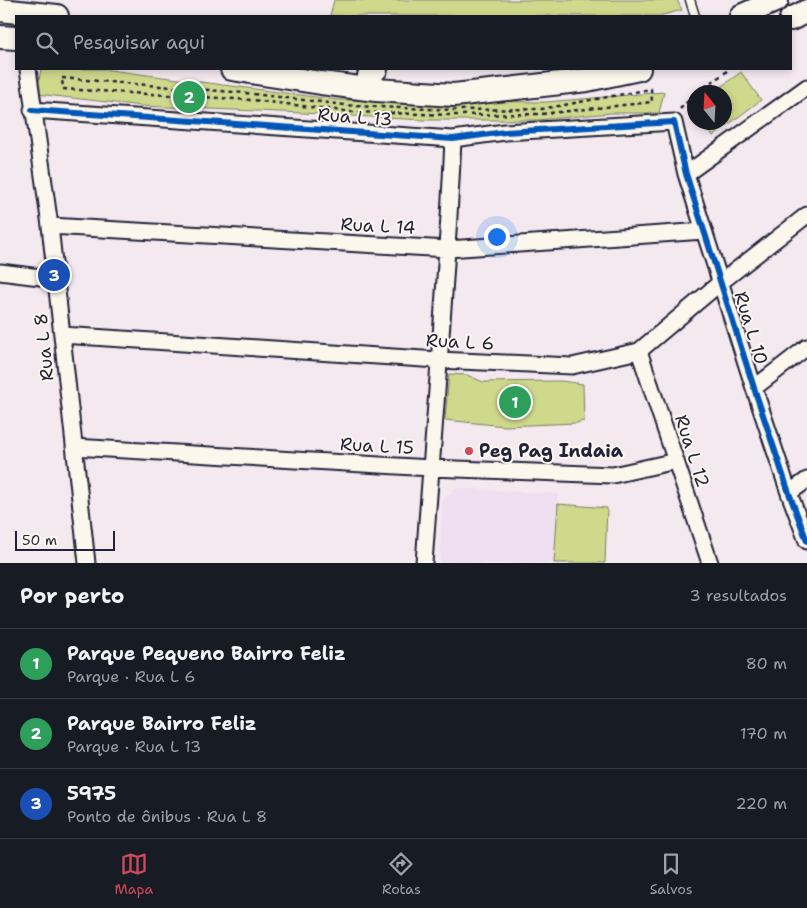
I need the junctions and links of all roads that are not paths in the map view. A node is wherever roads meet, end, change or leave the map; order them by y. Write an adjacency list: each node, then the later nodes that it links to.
1 (690, 0): 6 (lane)
2 (777, 0): 7 (main road)
3 (0, 10): 5 (main road)
4 (807, 11): 8 (main road)
5 (48, 15)
6 (696, 15)
7 (743, 15)
8 (792, 18)
9 (0, 37): 10 (main road)
10 (15, 38)
11 (28, 70): 18 (street, Rua L 8)
12 (238, 70): 16 (main road)
13 (346, 70): 16 (main road)
14 (634, 70): 15 (main road)
15 (376, 79): 16 (main road)
16 (321, 83)
17 (807, 87): 21 (street)
18 (32, 110): 20 (street, Rua L 13); 23 (street, Rua L 8)
19 (674, 122): 20 (street, Rua L 13); 21 (street, Rua L 10)
20 (453, 139): 25 (street)
21 (686, 174): 24 (street, Rua L 10)
22 (807, 215): 28 (street, Rua L 6)
23 (50, 226): 25 (street, Rua L 14); 27 (street, Rua L 8)
24 (704, 231): 25 (street, Rua L 14); 28 (street, Rua L 10)
25 (448, 249): 32 (street)
26 (0, 272): 27 (street)
27 (56, 279): 29 (street, Rua L 8)
28 (721, 282): 31 (street, Rua L 6); 33 (street, Rua L 10)
29 (62, 335): 32 (street, Rua L 6); 34 (street, Rua L 8)
30 (807, 346): 33 (street)
31 (639, 351): 32 (street, Rua L 6); 35 (street, Rua L 12)
32 (438, 360): 36 (street)
33 (754, 388): 38 (street, Rua L 10)
34 (74, 447): 36 (street, Rua L 15); 40 (street, Rua L 8)
35 (676, 461): 36 (street, Rua L 15); 42 (street, Rua L 12)
36 (431, 468): 41 (street)
37 (807, 480): 38 (street)
38 (789, 493): 39 (street, Rua L 10)
39 (807, 541)
40 (87, 563)
41 (424, 563)
42 (710, 563)

